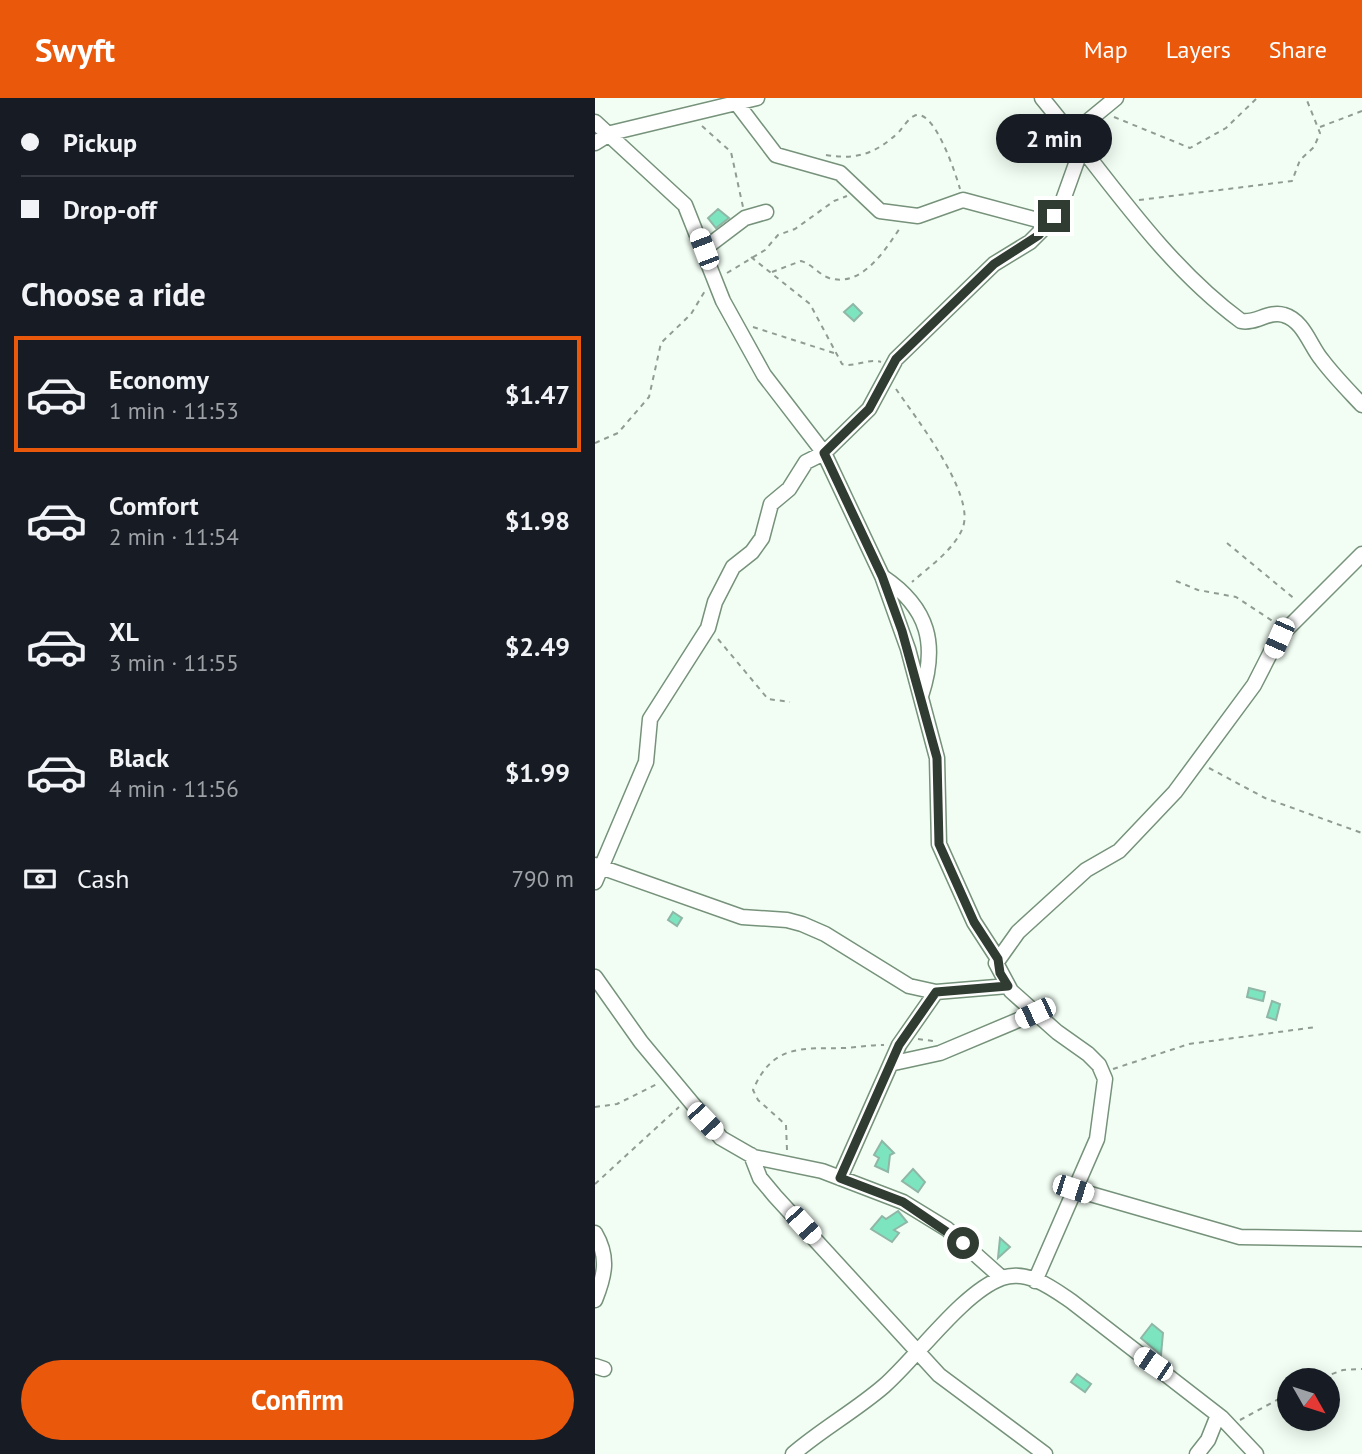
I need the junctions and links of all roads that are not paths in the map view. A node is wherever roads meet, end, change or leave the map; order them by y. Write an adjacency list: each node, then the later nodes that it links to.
1 (757, 98): 5 (street)
2 (1027, 98): 4 (street)
3 (1116, 98): 8 (street)
4 (1045, 102): 8 (street)
5 (738, 105): 7 (street); 12 (street)
6 (595, 122): 7 (street)
7 (611, 133): 9 (street); 13 (street)
8 (1071, 135): 10 (street)
9 (595, 143)
10 (1082, 148): 12 (street); 14 (street)
11 (765, 212): 13 (street)
12 (1049, 223): 15 (street)
13 (704, 249): 15 (street)
14 (1362, 405)
15 (824, 453): 17 (street); 19 (street)
16 (1362, 554): 21 (street)
17 (882, 576): 18 (street); 18 (street)
18 (921, 695): 21 (street)
19 (598, 867): 20 (street); 24 (street)
20 (595, 882)
21 (998, 959): 23 (street)
22 (595, 977): 27 (street)
23 (1008, 986): 24 (street); 25 (street)
24 (936, 992): 26 (street)
25 (1035, 1013): 26 (street); 29 (street)
26 (894, 1063): 28 (street)
27 (751, 1155): 28 (street); 35 (street)
28 (840, 1178): 32 (street)
29 (1073, 1189): 31 (street); 33 (street)
30 (595, 1233): 34 (street)
31 (1362, 1239)
32 (1002, 1278): 33 (street); 35 (street)
33 (1035, 1281): 36 (street)
34 (595, 1300)
35 (919, 1352): 37 (street); 38 (street)
36 (1224, 1420): 39 (street); 40 (street)
37 (793, 1454)
38 (1045, 1454)
39 (1197, 1454)
40 (1256, 1454)

